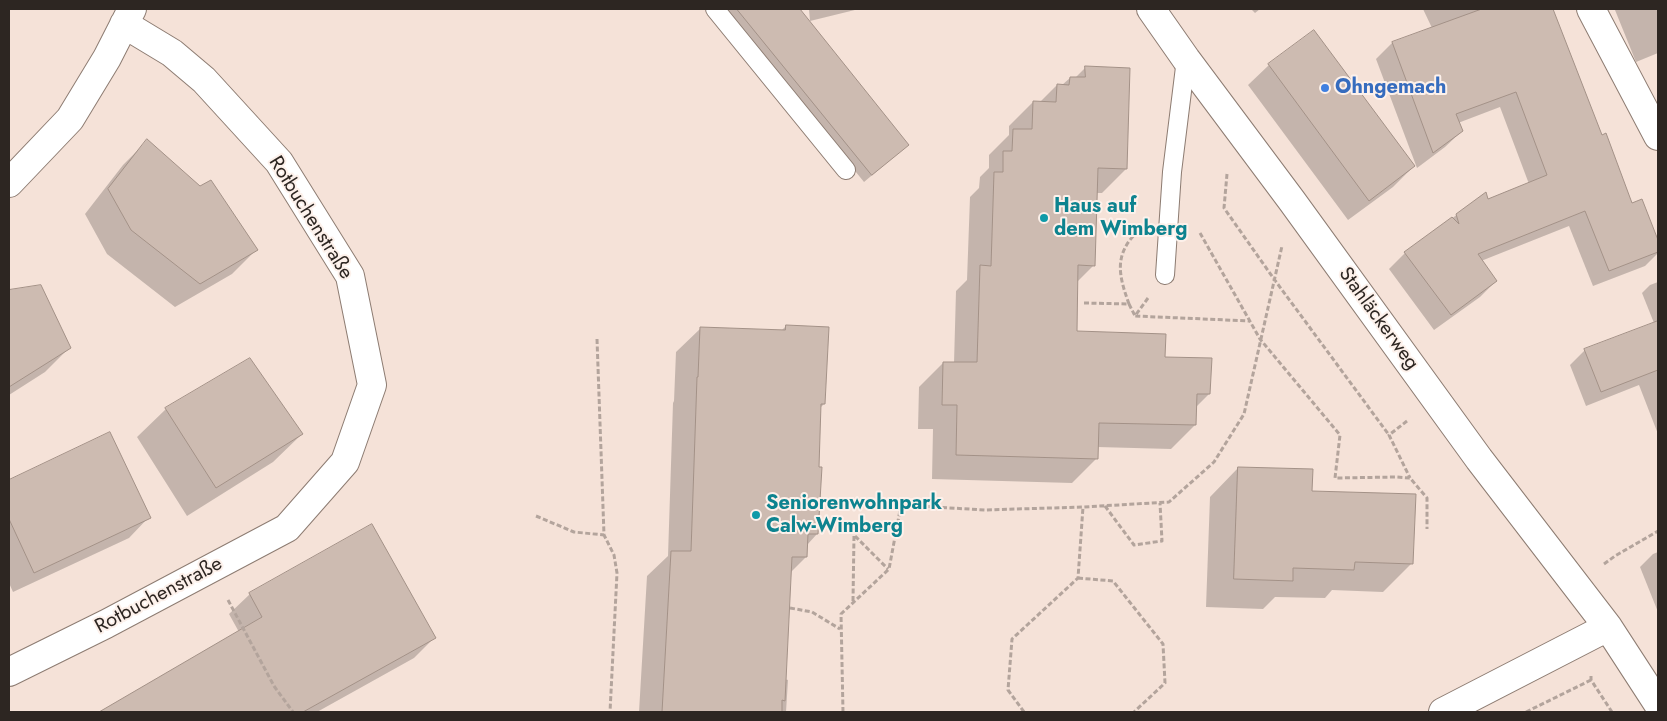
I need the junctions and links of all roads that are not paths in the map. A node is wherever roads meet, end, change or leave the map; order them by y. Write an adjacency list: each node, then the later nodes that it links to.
1 (715, 9): 7 (lane)
2 (1151, 9): 5 (street, Stahläckerweg)
3 (1591, 9): 6 (street)
4 (128, 16): 8 (street); 11 (street, Rotbuchenstraße)
5 (1186, 59): 9 (lane); 10 (street, Stahläckerweg)
6 (1658, 136)
7 (846, 170)
8 (9, 182)
9 (1164, 275)
10 (1608, 627): 12 (street, Stahläckerweg); 13 (street)
11 (9, 672)
12 (1658, 704)
13 (1443, 712)

